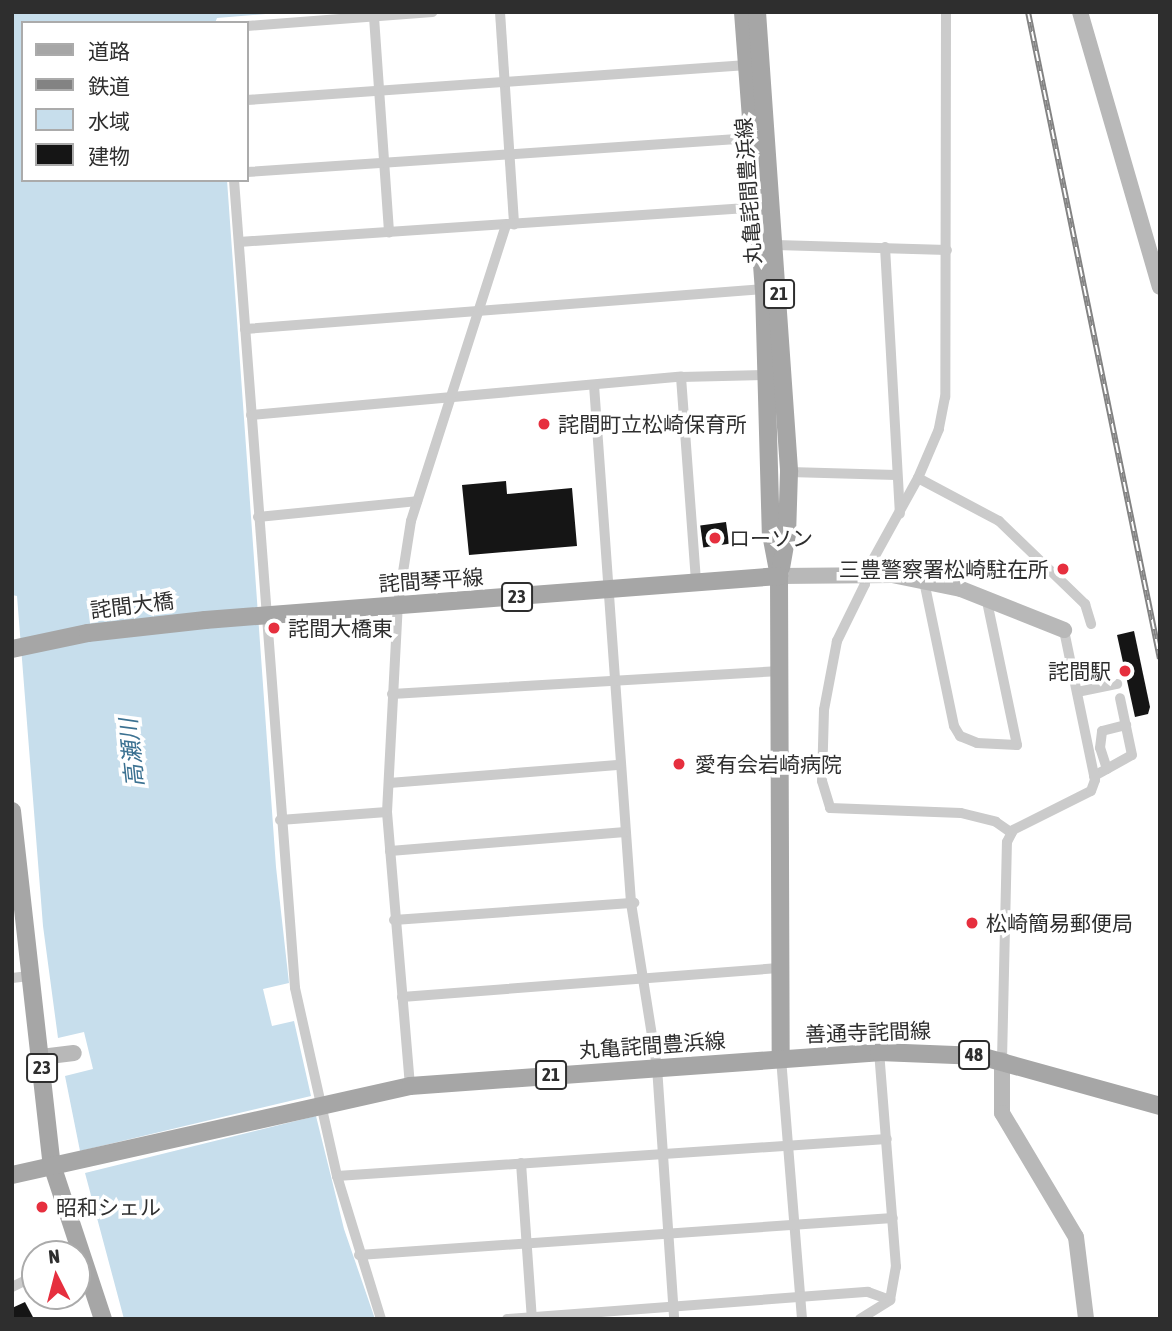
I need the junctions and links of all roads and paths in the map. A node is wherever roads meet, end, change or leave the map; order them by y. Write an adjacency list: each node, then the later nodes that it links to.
1 (432, 12): 7 (street)
2 (500, 12): 10 (street)
3 (743, 12): 9 (main road, 丸亀詫間豊浜線 / 21)
4 (757, 12): 18 (main road, 丸亀詫間豊浜線 / 21)
5 (946, 12): 24 (street)
6 (1080, 12): 25 (main road)
7 (374, 16): 8 (street); 11 (street)
8 (248, 26)
9 (744, 65): 10 (street); 13 (main road, 丸亀詫間豊浜線 / 21)
10 (505, 81): 11 (street); 14 (street)
11 (380, 90): 12 (street); 15 (street)
12 (248, 100)
13 (752, 138): 14 (street); 18 (main road, 丸亀詫間豊浜線 / 21)
14 (510, 157): 15 (street); 19 (street)
15 (385, 165): 16 (street); 20 (street)
16 (248, 172)
17 (234, 182): 21 (street)
18 (764, 206): 19 (street); 22 (main road, 丸亀詫間豊浜線 / 21); 26 (main road, 丸亀詫間豊浜線 / 21)
19 (510, 225): 20 (street); 27 (street)
20 (389, 232): 21 (street)
21 (239, 242): 28 (street)
22 (776, 245): 23 (street); 34 (main road, 丸亀詫間豊浜線 / 21)
23 (885, 247): 24 (street); 35 (street)
24 (947, 250): 36 (street)
25 (1159, 285)
26 (764, 289): 27 (street); 29 (main road, 丸亀詫間豊浜線 / 21)
27 (479, 311): 28 (street); 32 (street)
28 (245, 329): 33 (street)
29 (767, 375): 30 (street); 41 (main road, 丸亀詫間豊浜線 / 21)
30 (681, 377): 31 (street); 42 (street)
31 (594, 384): 32 (street); 44 (street)
32 (449, 399): 33 (street); 37 (street)
33 (251, 415): 39 (street)
34 (789, 472): 35 (street); 41 (main road, 丸亀詫間豊浜線 / 21)
35 (896, 475): 38 (street)
36 (918, 478): 38 (street); 48 (street)
37 (417, 501): 39 (street); 46 (street)
38 (900, 514): 40 (street)
39 (258, 517): 47 (street)
40 (866, 574): 41 (main road); 43 (main road); 66 (street)
41 (779, 576): 42 (main road, 詫間琴平線 / 23); 51 (main road, 丸亀詫間豊浜線 / 21)
42 (696, 582): 44 (main road, 詫間琴平線 / 23)
43 (924, 582): 45 (main road); 45 (street)
44 (610, 590): 46 (main road, 詫間琴平線 / 23); 52 (street)
45 (986, 597): 49 (main road)
46 (398, 604): 47 (main road, 詫間琴平線 / 23); 55 (street)
47 (260, 616): 50 (main road, 詫間大橋 / 23); 64 (street)
48 (1091, 624)
49 (1064, 630): 54 (street)
50 (15, 649)
51 (780, 671): 52 (street); 72 (main road, 丸亀詫間豊浜線 / 21)
52 (615, 680): 55 (street); 58 (street)
53 (1117, 684): 54 (street)
54 (1077, 692): 60 (street)
55 (393, 694): 61 (street)
56 (1120, 698): 57 (street)
57 (1126, 725): 59 (street); 59 (street)
58 (620, 765): 61 (street); 65 (street)
59 (1107, 769): 60 (street)
60 (1094, 776): 66 (street)
61 (389, 783): 63 (street)
62 (12, 811): 68 (main road, 23)
63 (387, 812): 64 (street); 67 (street)
64 (280, 820): 84 (street)
65 (625, 832): 67 (street); 69 (street)
66 (1012, 833): 80 (street)
67 (390, 851): 71 (street)
68 (15, 857): 70 (main road, 23)
69 (632, 903): 71 (street); 74 (street)
70 (18, 917): 73 (main road, 23)
71 (394, 920): 75 (street)
72 (782, 968): 74 (street); 79 (main road, 丸亀詫間豊浜線 / 21)
73 (20, 977): 78 (main road, 23)
74 (642, 978): 75 (street); 81 (street)
75 (402, 997): 82 (street)
76 (879, 1052): 79 (main road, 善通寺詫間線 / 48); 80 (main road, 善通寺詫間線 / 48); 87 (street)
77 (74, 1053): 78 (main road)
78 (41, 1057): 91 (main road, 23)
79 (781, 1058): 81 (main road, 丸亀詫間豊浜線 / 21); 88 (street)
80 (1002, 1060): 83 (main road, 善通寺詫間線 / 48); 110 (main road)
81 (657, 1067): 82 (main road, 丸亀詫間豊浜線 / 21); 89 (street)
82 (410, 1086): 84 (main road, 丸亀詫間豊浜線 / 21)
83 (1124, 1094): 85 (main road, 善通寺詫間線 / 48); 86 (street)
84 (322, 1103): 91 (main road, 丸亀詫間豊浜線 / 21); 93 (street)
85 (1160, 1106)
86 (1160, 1115)
87 (887, 1139): 88 (street); 94 (street)
88 (790, 1145): 89 (street); 95 (street)
89 (664, 1153): 90 (street); 96 (street)
90 (521, 1163): 93 (street); 98 (street)
91 (52, 1165): 92 (main road, 丸亀詫間豊浜線 / 21); 97 (main road, 23)
92 (12, 1175)
93 (337, 1177): 99 (street)
94 (892, 1218): 95 (street); 102 (street)
95 (794, 1224): 96 (street); 101 (street)
96 (669, 1231): 98 (street); 103 (street)
97 (75, 1240)
98 (528, 1241): 99 (street); 104 (street)
99 (359, 1255): 106 (street)
100 (91, 1286): 105 (main road, 23)
101 (801, 1299): 102 (street); 103 (street); 108 (street)
102 (890, 1300): 109 (street)
103 (674, 1313): 104 (street)
104 (532, 1318): 107 (street)
105 (103, 1319)
106 (381, 1319)
107 (507, 1319)
108 (802, 1319)
109 (860, 1319)
110 (1086, 1319)

